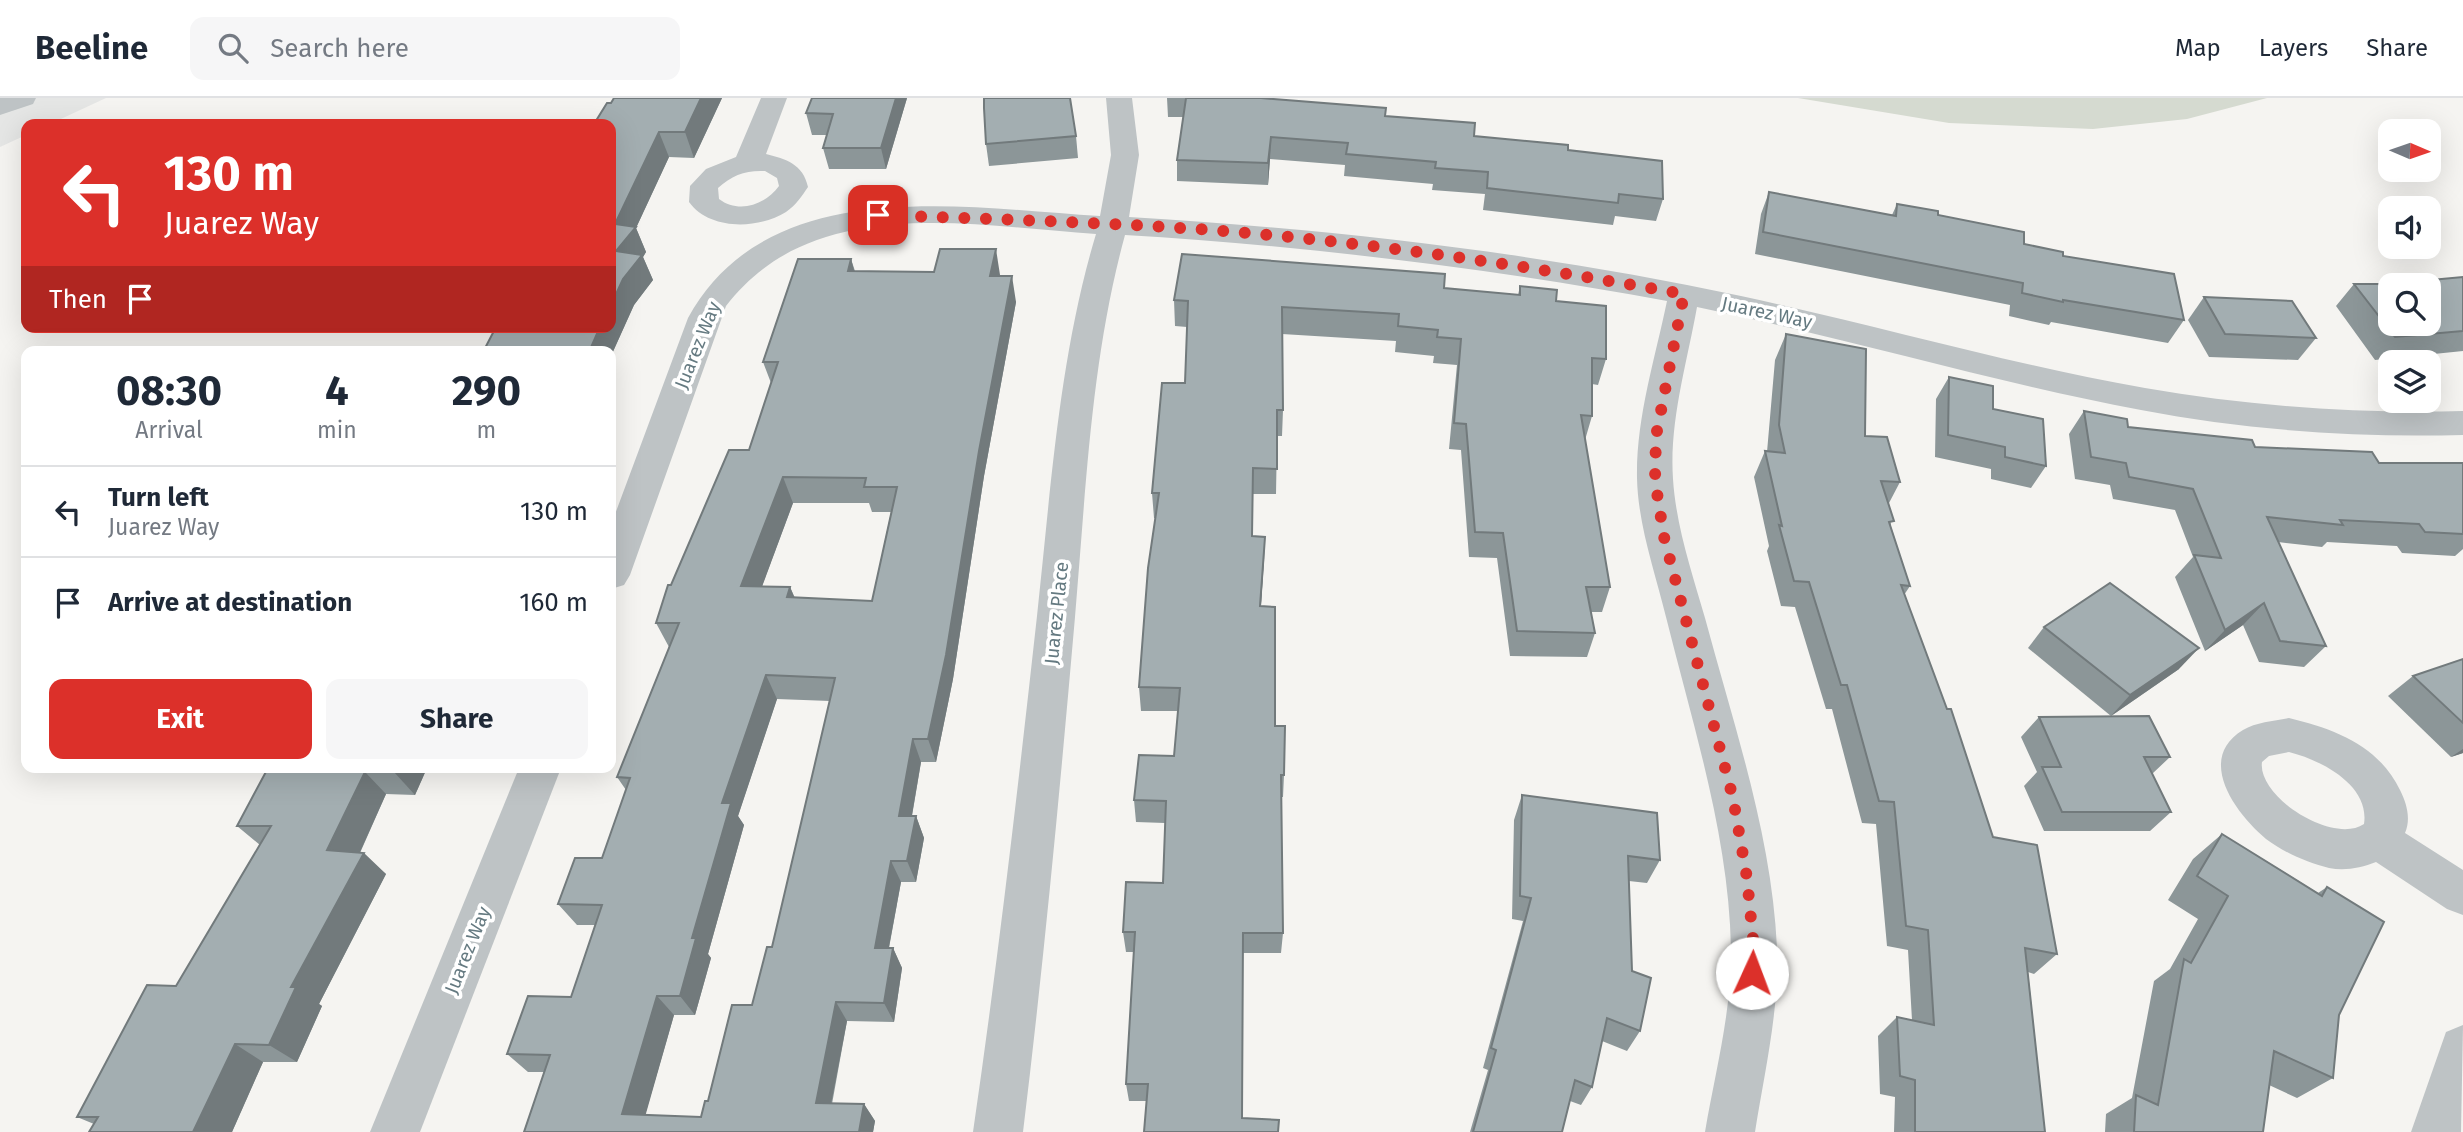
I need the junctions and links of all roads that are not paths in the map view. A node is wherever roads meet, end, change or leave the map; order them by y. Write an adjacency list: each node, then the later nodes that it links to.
1 (23, 98): 4 (street)
2 (774, 98): 5 (street)
3 (1119, 98): 6 (street, Juarez Place)
4 (0, 107)
5 (748, 163)
6 (1113, 225): 7 (street, Juarez Way); 9 (street, Juarez Way); 15 (street, Juarez Place)
7 (1684, 294): 8 (street, Juarez Way); 16 (street)
8 (2463, 423)
9 (616, 561)
10 (538, 773): 14 (street, Juarez Way)
11 (2379, 840): 12 (street)
12 (2463, 894)
13 (2463, 1049): 17 (street)
14 (395, 1132)
15 (998, 1132)
16 (1730, 1132)
17 (2435, 1132)

